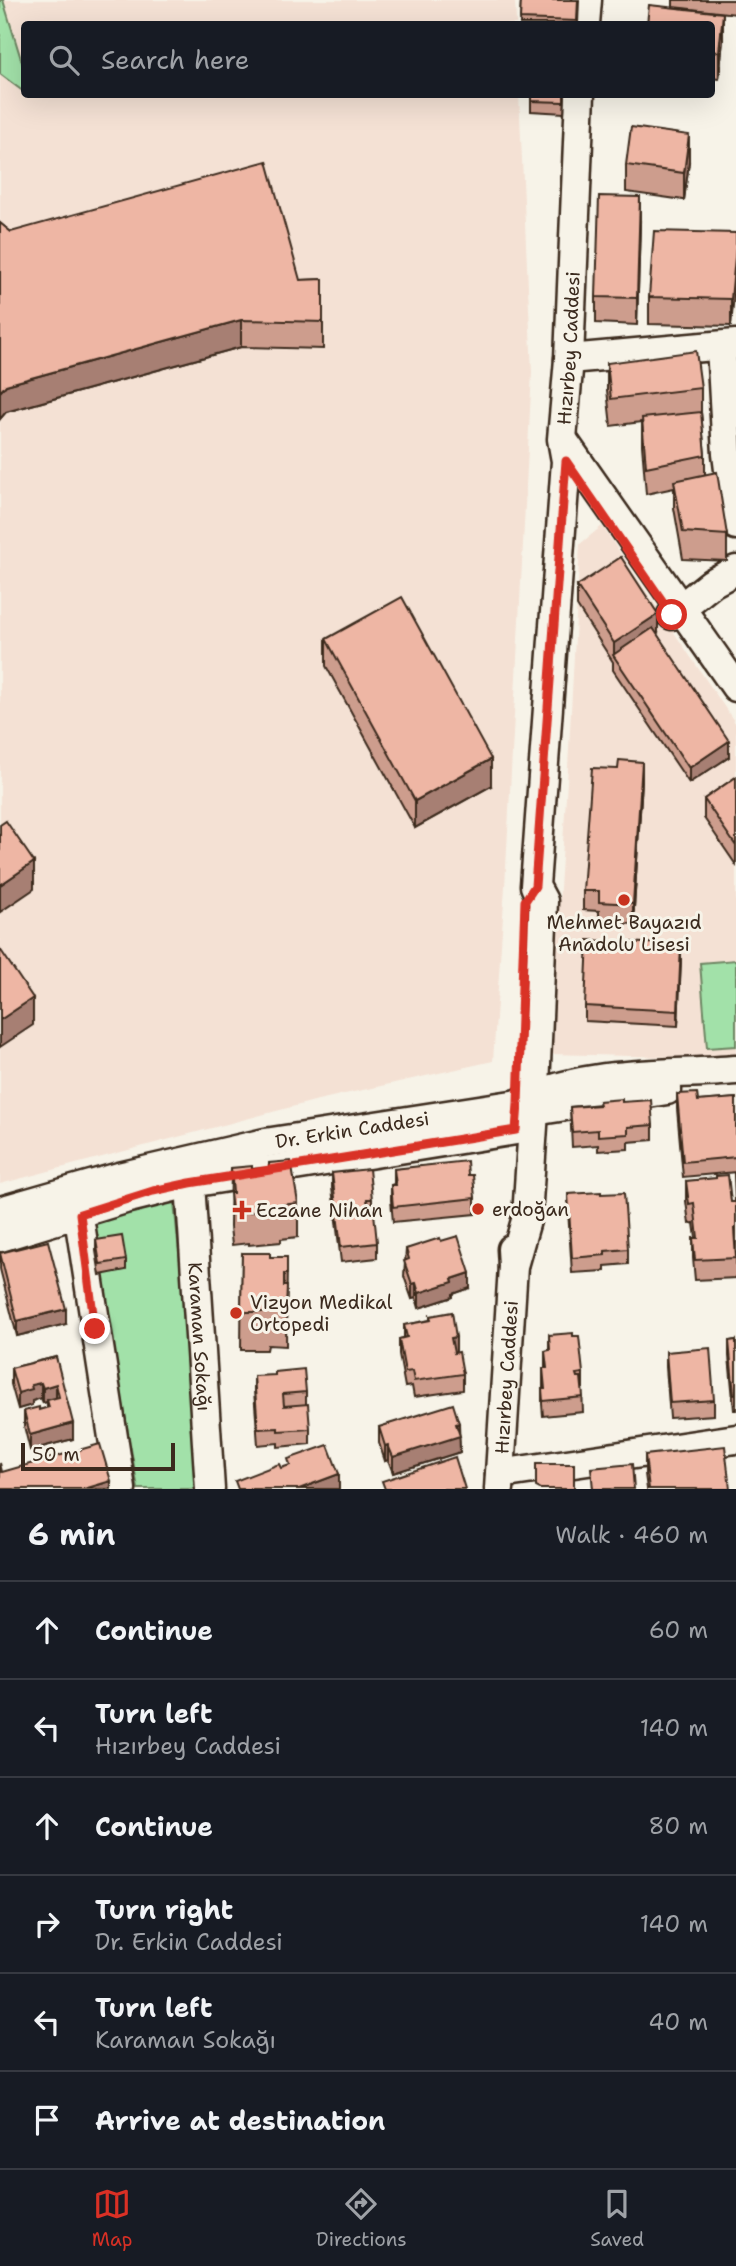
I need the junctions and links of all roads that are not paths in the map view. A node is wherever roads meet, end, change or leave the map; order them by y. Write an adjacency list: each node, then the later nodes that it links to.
1 (587, 0): 2 (street)
2 (585, 21)
3 (580, 98): 5 (street, Hızırbey Caddesi)
4 (728, 345): 5 (street); 7 (street)
5 (569, 359): 6 (street, Hızırbey Caddesi)
6 (564, 450): 9 (street); 13 (street, Hızırbey Caddesi)
7 (736, 525)
8 (736, 570): 9 (street)
9 (676, 611): 10 (street); 11 (street)
10 (736, 687)
11 (736, 710)
12 (736, 1070): 13 (street, Dr. Erkin Caddesi)
13 (526, 1110): 14 (street, Dr. Erkin Caddesi); 15 (street, Dr. Erkin Caddesi); 18 (street, Hızırbey Caddesi); 18 (street, Hızırbey Caddesi)
14 (190, 1183): 15 (street, Dr. Erkin Caddesi); 22 (street, Karaman Sokağı)
15 (77, 1202): 16 (street, Dr. Erkin Caddesi); 17 (street, Dr. Erkin Caddesi); 21 (street)
16 (0, 1211)
17 (0, 1237)
18 (513, 1266): 20 (street, Hızırbey Caddesi)
19 (736, 1439): 20 (street)
20 (499, 1482)
21 (121, 1489)
22 (210, 1489)

